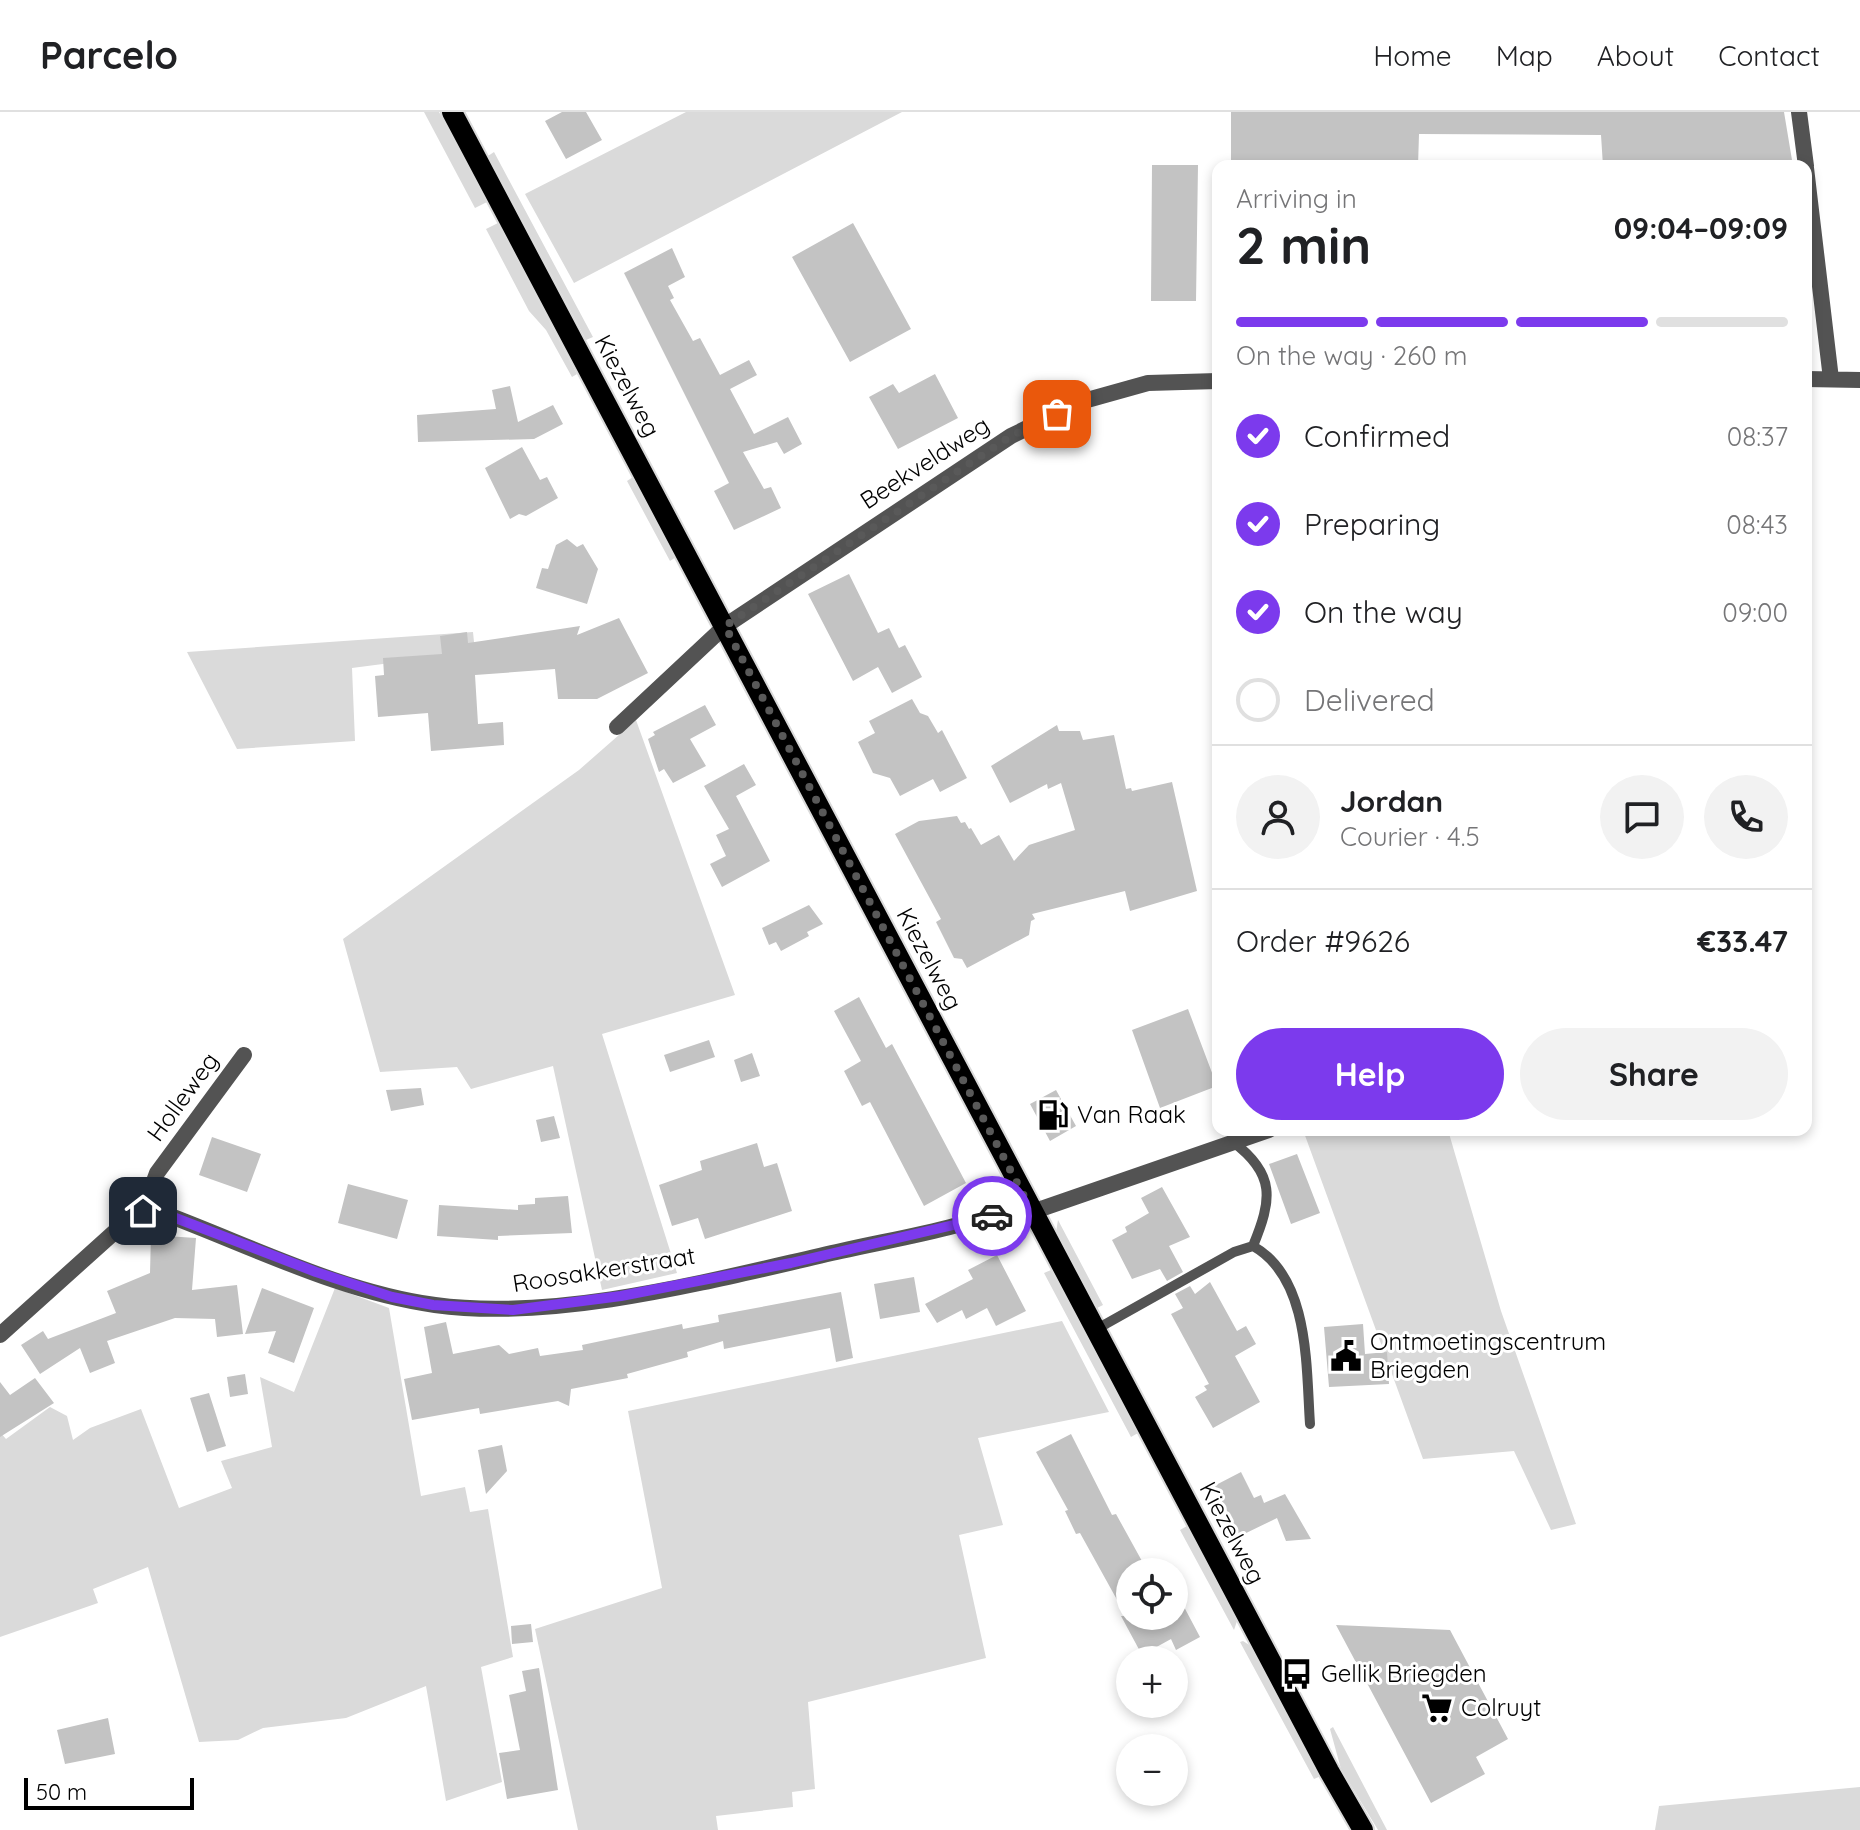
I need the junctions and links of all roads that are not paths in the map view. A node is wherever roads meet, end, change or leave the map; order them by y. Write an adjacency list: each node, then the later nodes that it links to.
1 (452, 112): 9 (main road, Kiezelweg)
2 (1799, 112): 3 (street)
3 (1805, 160)
4 (1812, 218): 6 (street)
5 (1812, 379): 6 (street)
6 (1831, 379): 7 (street)
7 (1860, 380)
8 (1212, 381): 9 (street, Beekveldweg)
9 (725, 626): 10 (street); 14 (main road, Kiezelweg)
10 (617, 727)
11 (244, 1055): 15 (street, Holleweg)
12 (1251, 1136): 13 (street, Roosakkerstraat)
13 (1233, 1142): 14 (street, Roosakkerstraat); 16 (lane)
14 (1029, 1206): 15 (street, Roosakkerstraat); 17 (main road, Kiezelweg)
15 (143, 1211): 18 (street)
16 (1253, 1246): 17 (lane); 19 (lane)
17 (1095, 1330): 20 (main road, Kiezelweg)
18 (0, 1335)
19 (1310, 1424)
20 (1363, 1830)

